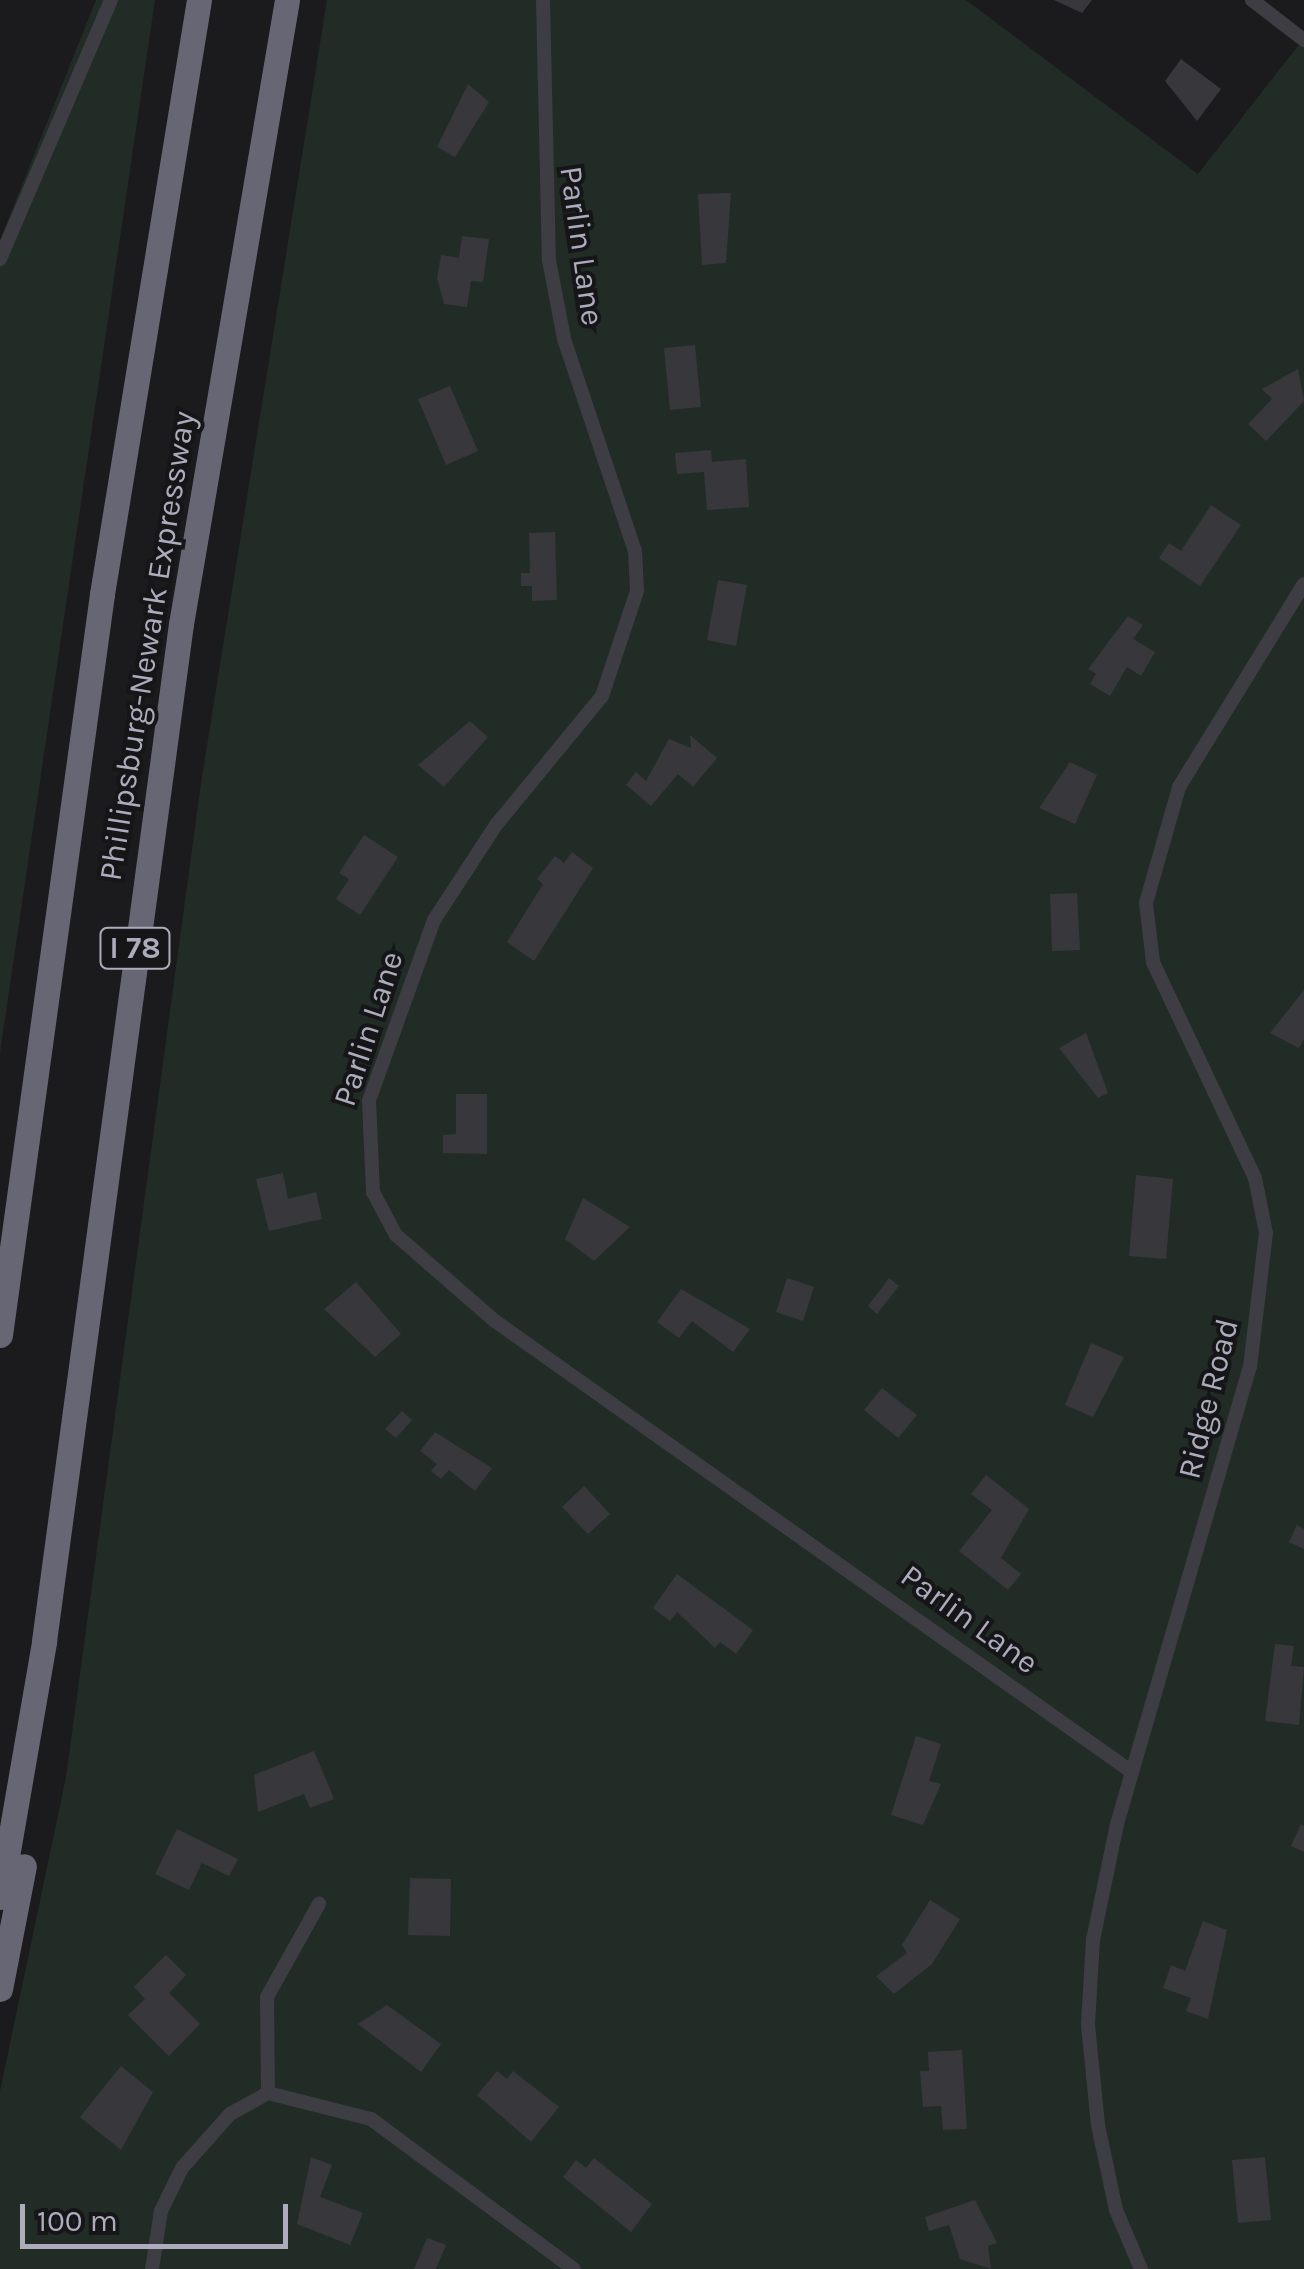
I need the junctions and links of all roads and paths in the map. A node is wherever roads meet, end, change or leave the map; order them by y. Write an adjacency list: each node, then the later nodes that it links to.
1 (111, 0): 7 (street)
2 (199, 0): 9 (highway, Phillipsburg-Newark Expressway / I 78)
3 (287, 0): 10 (highway, Phillipsburg-Newark Expressway / I 78)
4 (542, 0): 11 (street, Parlin Lane)
5 (1252, 0): 6 (street)
6 (1304, 40)
7 (0, 258)
8 (1304, 584): 11 (street, Ridge Road)
9 (0, 1335)
10 (44, 1641): 12 (highway, Phillipsburg-Newark Expressway / I 78); 14 (highway)
11 (1132, 1772): 18 (street, Ridge Road)
12 (0, 1898)
13 (320, 1904): 15 (street)
14 (0, 1989)
15 (268, 2092): 16 (street); 17 (street)
16 (152, 2269)
17 (574, 2269)
18 (1141, 2269)

